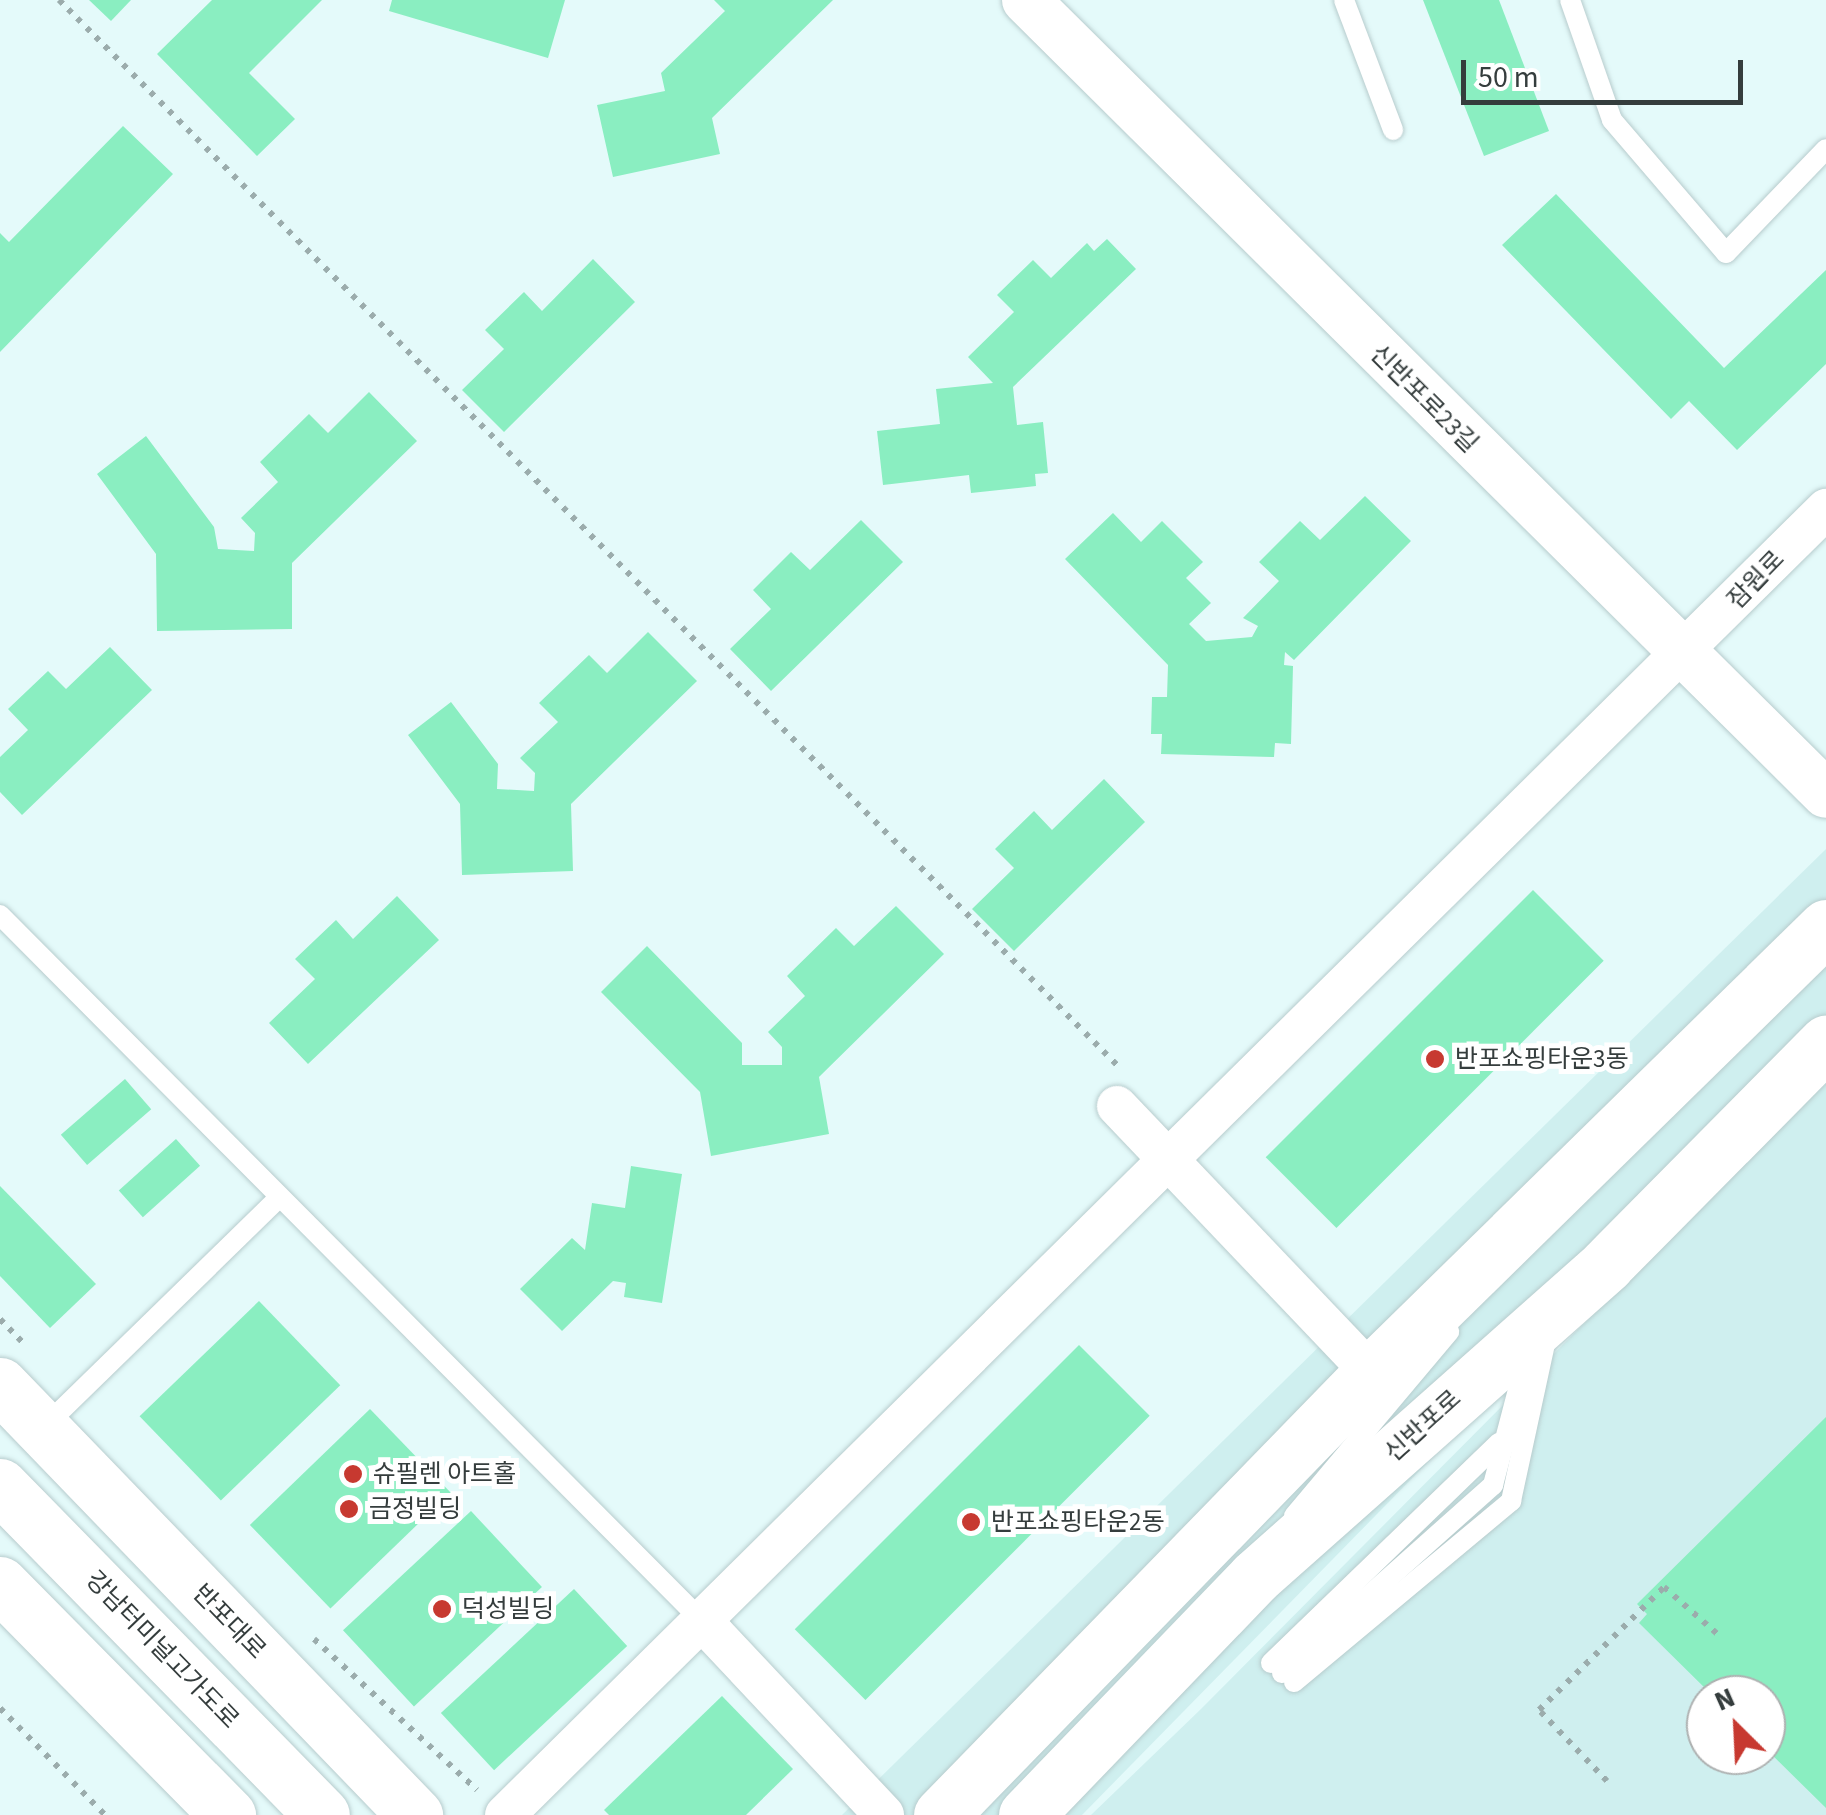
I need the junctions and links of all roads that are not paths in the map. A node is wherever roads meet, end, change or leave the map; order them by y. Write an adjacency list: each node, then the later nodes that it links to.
1 (1026, 0): 7 (street, 신반포로23길)
2 (1344, 0): 4 (lane)
3 (1570, 0): 5 (lane)
4 (1394, 130)
5 (1826, 149)
6 (1826, 509): 7 (street, 잠원로)
7 (1686, 651): 8 (street, 신반포로23길); 14 (street)
8 (1826, 794)
9 (0, 915): 15 (lane)
10 (1826, 927): 17 (main road)
11 (1826, 949): 20 (lane)
12 (1826, 1043): 16 (main road, 신반포로)
13 (1124, 1113): 14 (street)
14 (1170, 1158): 17 (street); 24 (street)
15 (279, 1198): 19 (lane); 24 (lane)
16 (1549, 1326): 16 (lane); 22 (main road, 신반포로)
17 (1371, 1373): 30 (main road)
18 (0, 1385): 19 (main road, 반포대로)
19 (42, 1428): 27 (main road, 반포대로)
20 (1313, 1486): 22 (lane); 31 (lane)
21 (3, 1489): 26 (main road, 강남터미널고가도로)
22 (1255, 1576): 32 (main road, 신반포로)
23 (0, 1584): 25 (main road)
24 (704, 1623): 28 (street); 29 (street)
25 (228, 1815)
26 (322, 1815)
27 (415, 1815)
28 (505, 1815)
29 (884, 1815)
30 (941, 1815)
31 (1007, 1815)
32 (1026, 1815)

